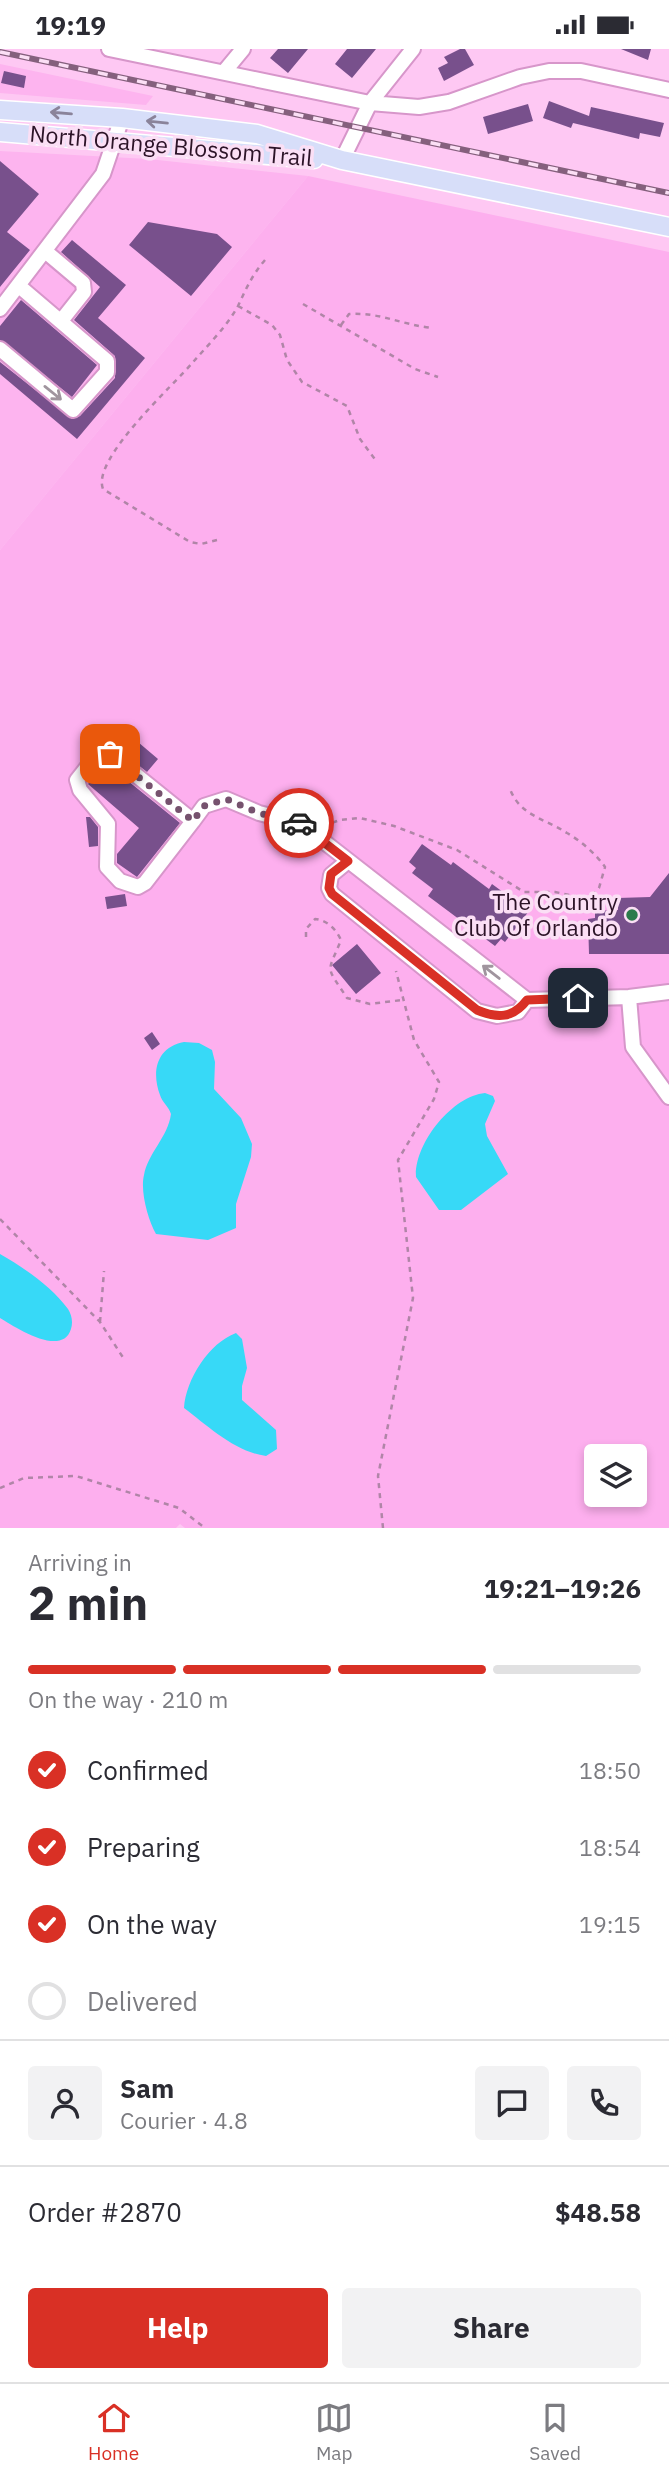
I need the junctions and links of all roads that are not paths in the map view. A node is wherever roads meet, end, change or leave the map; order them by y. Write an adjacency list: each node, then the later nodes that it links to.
1 (109, 49): 4 (street)
2 (243, 49): 4 (street)
3 (413, 49): 6 (street)
4 (224, 72): 6 (street)
5 (669, 90): 6 (street)
6 (370, 103): 11 (street)
7 (0, 110): 8 (main road, North Orange Blossom Trail, one-way to 7)
8 (122, 118): 10 (street); 11 (main road, North Orange Blossom Trail, one-way to 8)
9 (0, 132): 10 (main road, North Orange Blossom Trail)
10 (115, 139): 11 (main road, North Orange Blossom Trail); 13 (street)
11 (342, 160): 12 (main road, North Orange Blossom Trail)
12 (669, 227)
13 (45, 251): 14 (street); 16 (street)
14 (19, 286): 15 (street); 16 (street)
15 (0, 309)
16 (61, 321): 17 (street, one-way to 16)
17 (0, 349)
18 (193, 821): 18 (street); 19 (street)
19 (348, 861): 22 (street, one-way to 19); 22 (street)
20 (669, 992): 21 (street)
21 (629, 997): 22 (street); 23 (street)
22 (527, 1000)
23 (669, 1097)

